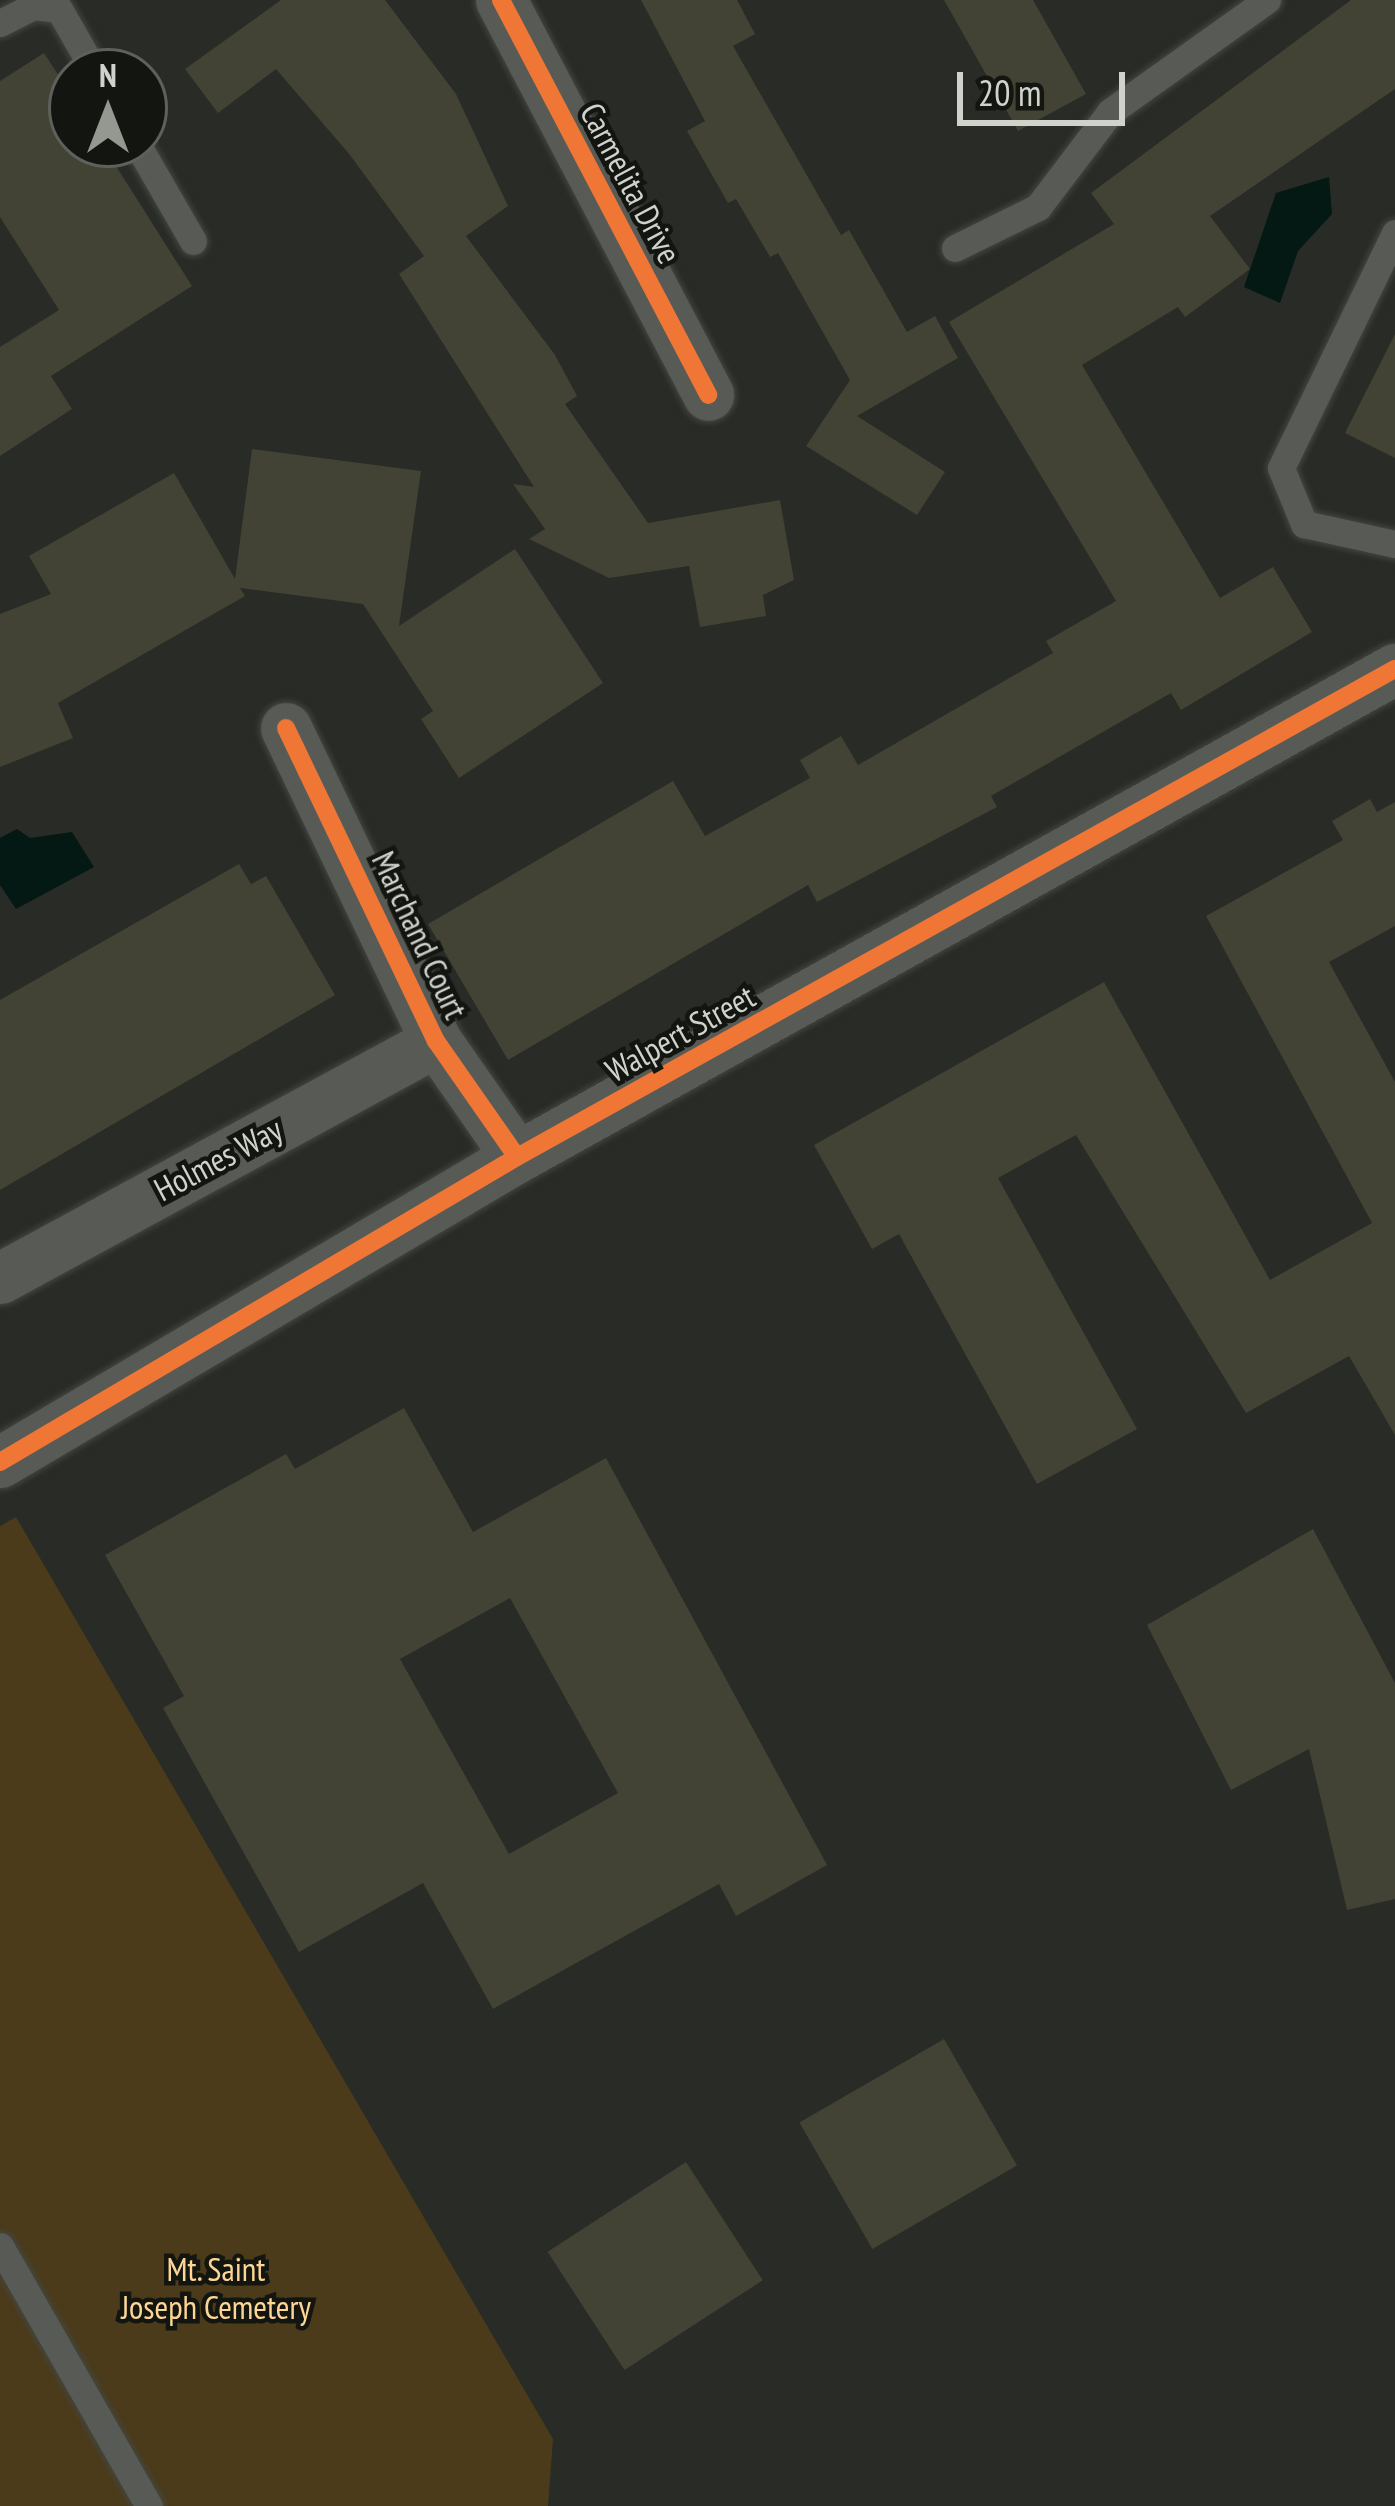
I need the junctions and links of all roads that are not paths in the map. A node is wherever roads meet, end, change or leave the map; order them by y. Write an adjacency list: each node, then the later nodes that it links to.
1 (501, 0): 9 (street, Carmelita Drive)
2 (1267, 0): 8 (lane)
3 (0, 22): 4 (lane)
4 (81, 48)
5 (151, 168): 7 (lane)
6 (1395, 233): 10 (lane)
7 (193, 241)
8 (955, 248)
9 (709, 395)
10 (1395, 544)
11 (1395, 669): 14 (street, Walpert Street)
12 (286, 728): 13 (street, Marchand Court)
13 (436, 1041): 14 (street, Marchand Court); 15 (street, Holmes Way)
14 (518, 1157): 16 (street, Walpert Street)
15 (0, 1277)
16 (0, 1462)
17 (0, 2246): 18 (lane)
18 (148, 2506)

